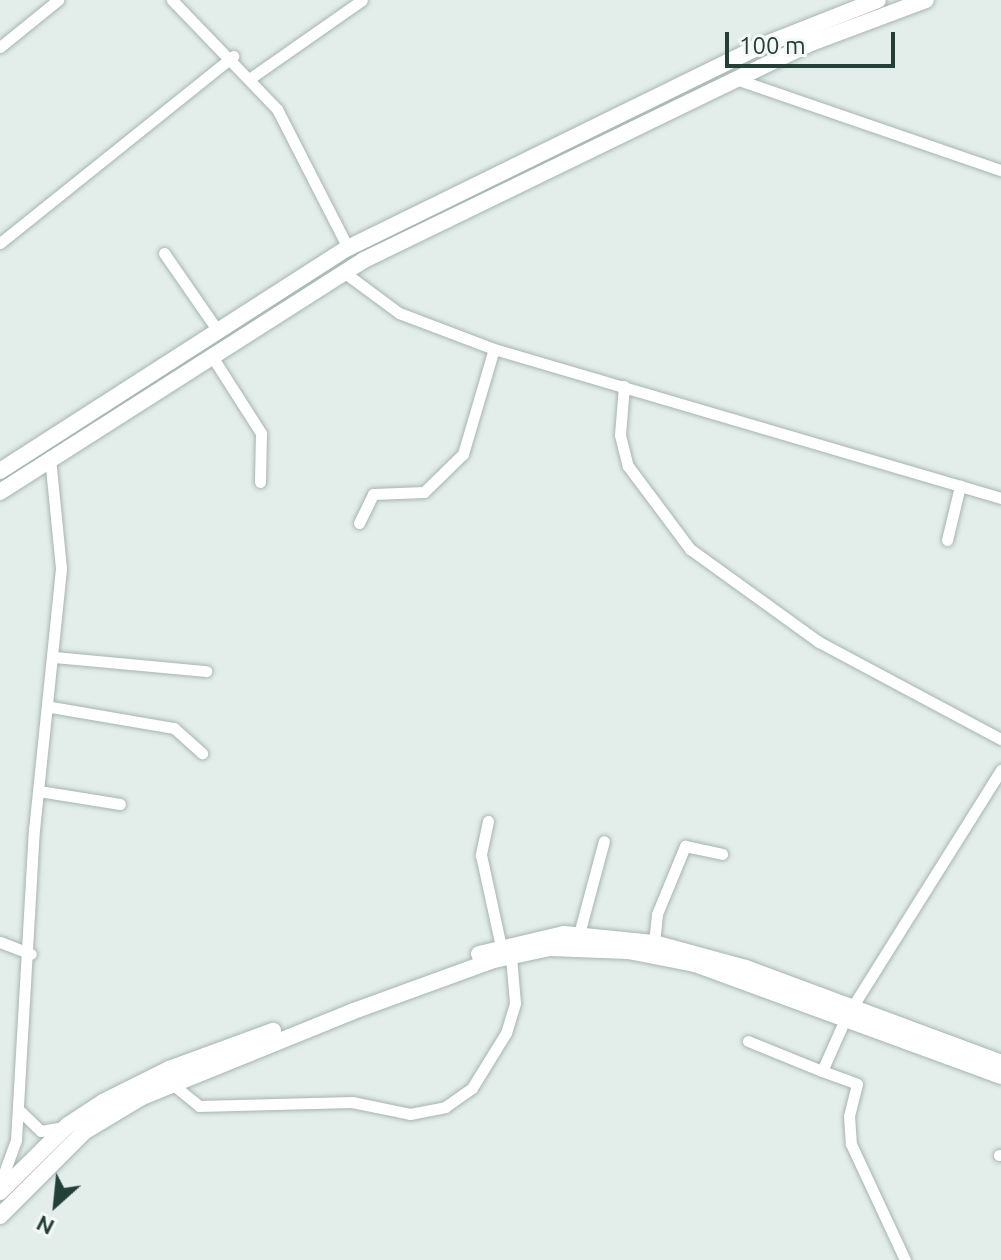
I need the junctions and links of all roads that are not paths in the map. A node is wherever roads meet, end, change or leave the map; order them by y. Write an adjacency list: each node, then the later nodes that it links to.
1 (58, 0): 6 (street)
2 (172, 0): 7 (street)
3 (362, 0): 8 (street)
4 (878, 0): 12 (main road)
5 (926, 0): 9 (main road)
6 (0, 47)
7 (233, 56): 8 (street); 11 (street)
8 (252, 77): 12 (street)
9 (736, 79): 10 (street); 14 (main road)
10 (1001, 170)
11 (0, 243)
12 (348, 248): 15 (main road)
13 (164, 253): 15 (street)
14 (345, 273): 16 (street); 17 (main road)
15 (218, 331): 19 (main road)
16 (494, 349): 18 (street); 26 (street)
17 (213, 358): 20 (main road); 22 (street)
18 (624, 386): 23 (street); 31 (street)
19 (48, 441): 20 (street); 21 (main road)
20 (50, 459): 24 (main road); 28 (street)
21 (0, 471)
22 (260, 482)
23 (960, 486): 25 (street); 27 (street)
24 (0, 492)
25 (1001, 498)
26 (359, 523)
27 (947, 540)
28 (54, 657): 29 (street); 30 (street)
29 (206, 671)
30 (51, 707): 32 (street); 34 (street)
31 (1001, 739)
32 (202, 753)
33 (1001, 770): 44 (street)
34 (39, 791): 35 (street); 43 (street)
35 (120, 804)
36 (488, 821): 42 (street)
37 (604, 841): 39 (street)
38 (722, 854): 41 (street)
39 (579, 934): 41 (main road); 42 (main road)
40 (0, 942): 43 (street)
41 (654, 943): 44 (main road)
42 (506, 952): 44 (main road); 49 (main road); 49 (street); 51 (main road)
43 (31, 954): 50 (street)
44 (851, 1012): 46 (main road); 47 (street); 48 (main road)
45 (748, 1041): 47 (street)
46 (1001, 1063)
47 (822, 1071): 55 (street)
48 (1001, 1076)
49 (171, 1083): 54 (main road)
50 (19, 1109): 51 (street); 52 (street)
51 (68, 1125): 53 (main road)
52 (0, 1184)
53 (0, 1192)
54 (0, 1216)
55 (905, 1260)

